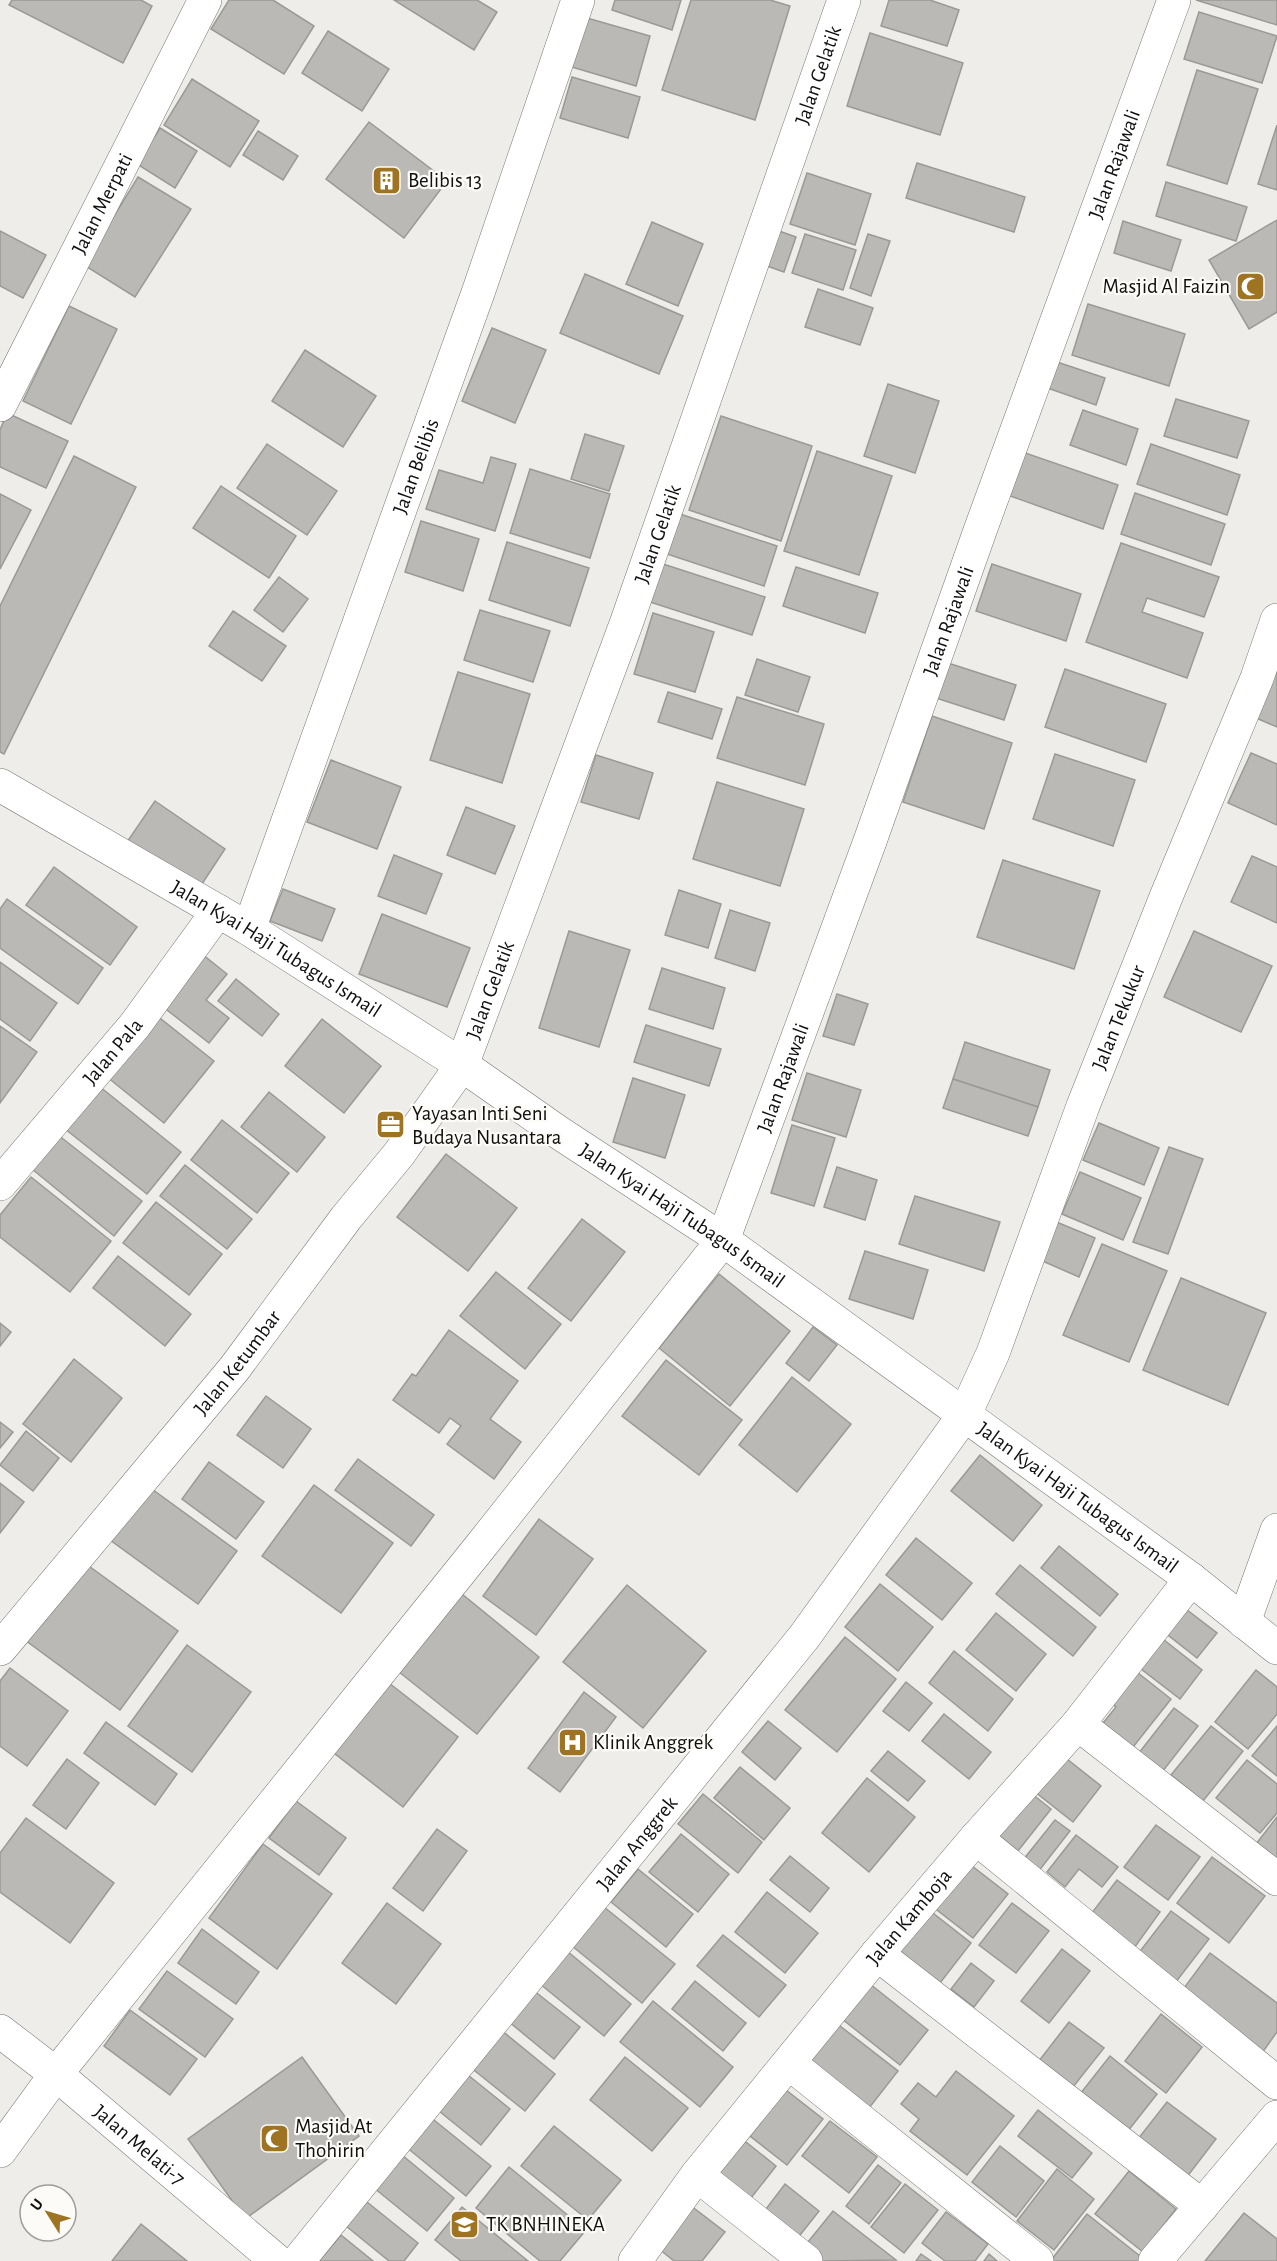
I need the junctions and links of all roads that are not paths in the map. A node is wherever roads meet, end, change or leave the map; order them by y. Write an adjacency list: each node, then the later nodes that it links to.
1 (205, 0): 5 (street, Jalan Merpati)
2 (578, 0): 9 (street, Jalan Belibis)
3 (844, 0): 10 (street, Jalan Gelatik)
4 (1174, 0): 12 (street, Jalan Rajawali)
5 (0, 405)
6 (1277, 620): 13 (street, Jalan Tekukur)
7 (0, 785): 8 (street, Jalan Kyai Haji Tubagus Ismail)
8 (218, 911): 9 (street, Jalan Kyai Haji Tubagus Ismail); 11 (street, Jalan Pala)
9 (249, 929): 10 (street, Jalan Kyai Haji Tubagus Ismail)
10 (462, 1065): 12 (street, Jalan Kyai Haji Tubagus Ismail); 18 (street, Jalan Ketumbar)
11 (0, 1184)
12 (723, 1240): 13 (street, Jalan Kyai Haji Tubagus Ismail); 25 (street, Jalan Rajawali)
13 (965, 1414): 15 (street, Jalan Kyai Haji Tubagus Ismail); 32 (street, Jalan Anggrek)
14 (1277, 1530): 16 (street)
15 (1191, 1579): 16 (street, Jalan Kyai Haji Tubagus Ismail); 19 (street, Jalan Kamboja)
16 (1244, 1622): 17 (street, Jalan Kyai Haji Tubagus Ismail)
17 (1277, 1648)
18 (0, 1649)
19 (1078, 1724): 20 (street, Jalan Kamboja); 21 (street)
20 (976, 1838): 22 (street, Jalan Kamboja); 26 (street)
21 (1277, 1879)
22 (877, 1954): 24 (street, Jalan Kamboja); 30 (street)
23 (0, 2031): 25 (street, Jalan Melati-7)
24 (789, 2063): 29 (street, Jalan Kamboja); 35 (street)
25 (56, 2074): 28 (street, Jalan Rajawali); 31 (street, Jalan Melati-7)
26 (1277, 2083)
27 (1277, 2117): 30 (street)
28 (0, 2151)
29 (697, 2175): 33 (street, Jalan Kamboja); 34 (street)
30 (1202, 2206): 36 (street)
31 (276, 2261)
32 (298, 2261)
33 (635, 2261)
34 (806, 2261)
35 (1037, 2261)
36 (1155, 2261)

